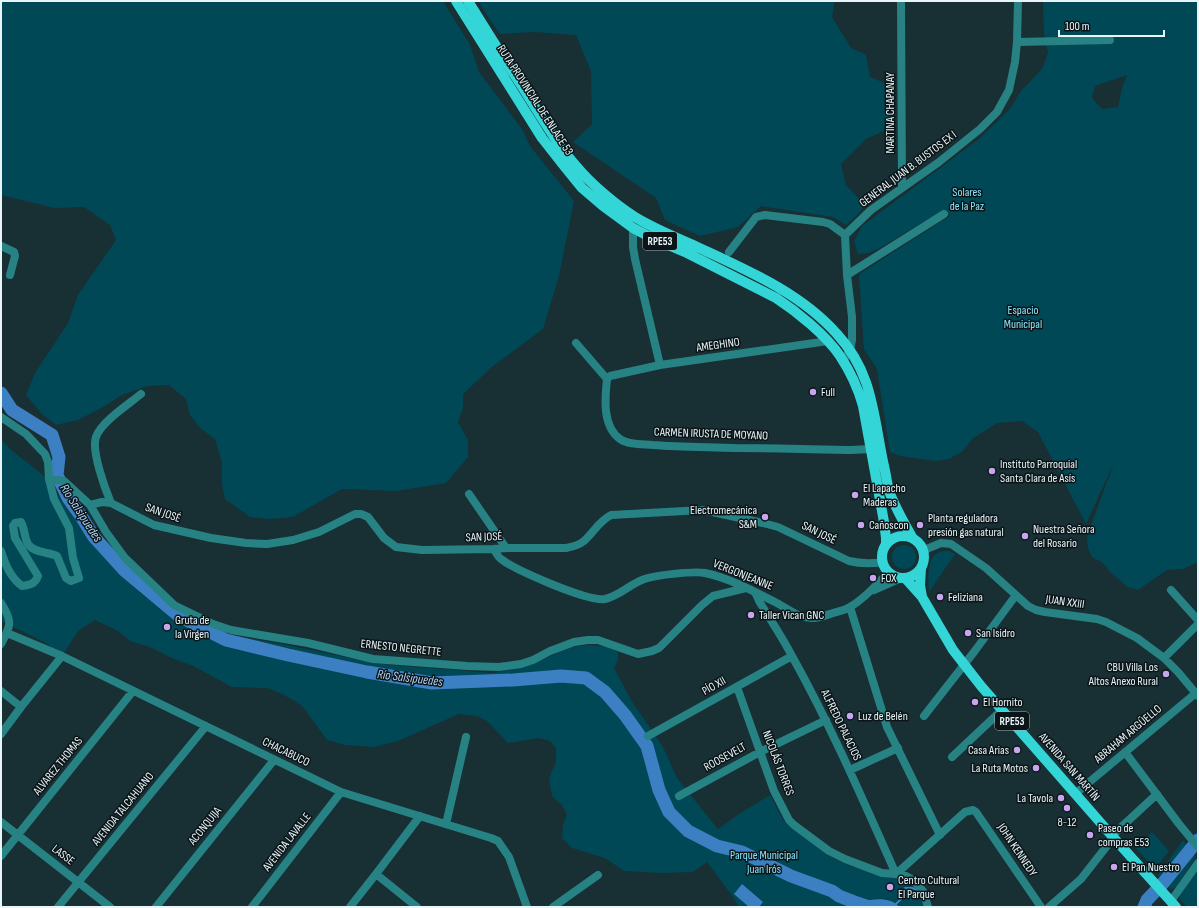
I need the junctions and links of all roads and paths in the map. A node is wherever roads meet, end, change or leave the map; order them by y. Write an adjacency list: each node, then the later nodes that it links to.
1 (456, 1): 9 (main road, RUTA PROVINCIAL DE ENLACE 53 / RPE53)
2 (468, 1): 17 (main road, RUTA PROVINCIAL DE ENLACE 53 / RPE53)
3 (901, 1): 7 (street, MARTINA CHAPANAY)
4 (1018, 1): 6 (street, GENERAL JUAN B. BUSTOS EX I)
5 (1110, 40): 6 (street)
6 (1017, 42): 7 (street, GENERAL JUAN B. BUSTOS EX I)
7 (902, 187): 10 (street, GENERAL JUAN B. BUSTOS EX I)
8 (944, 214): 14 (street)
9 (633, 228): 15 (main road, RUTA PROVINCIAL DE ENLACE 53 / RPE53); 19 (street)
10 (845, 235): 12 (street); 14 (street)
11 (1, 246): 13 (street)
12 (729, 252)
13 (10, 275)
14 (847, 275): 17 (street)
15 (828, 341): 18 (main road, RUTA PROVINCIAL DE ENLACE 53 / RPE53); 19 (street, AMEGHINO)
16 (576, 343): 20 (street)
17 (850, 350): 18 (street); 23 (main road, RUTA PROVINCIAL DE ENLACE 53 / RPE53)
18 (843, 362): 23 (main road, RUTA PROVINCIAL DE ENLACE 53 / RPE53)
19 (660, 365): 20 (street, AMEGHINO)
20 (609, 377): 23 (street, CARMEN IRUSTA DE MOYANO)
21 (141, 394): 26 (street)
22 (1, 418): 24 (street)
23 (874, 452): 28 (main road, RUTA PROVINCIAL DE ENLACE 53 / RPE53); 29 (main road, RUTA PROVINCIAL DE ENLACE 53 / RPE53)
24 (49, 479): 27 (street, ERNESTO NEGRETTE); 33 (street)
25 (469, 494): 30 (street)
26 (111, 503): 27 (street); 31 (street, SAN JOSÉ)
27 (90, 505): 38 (street, ERNESTO NEGRETTE)
28 (912, 537): 29 (main road); 32 (main road, RPE53)
29 (886, 545): 34 (main road, RPE53)
30 (506, 548): 31 (street, SAN JOSÉ); 34 (street, SAN JOSÉ)
31 (494, 549): 38 (street, VERGONJEANNE)
32 (924, 550): 35 (main road, RPE53); 42 (street, JUAN XXIII)
33 (1, 551)
34 (883, 562): 36 (main road)
35 (921, 569): 37 (main road); 43 (main road, AVENIDA SAN MARTÍN / RPE53)
36 (888, 572): 37 (main road, RPE53); 41 (street, VERGONJEANNE)
37 (903, 578): 41 (street, VERGONJEANNE); 43 (main road, AVENIDA SAN MARTÍN / RPE53)
38 (746, 588): 40 (street, VERGONJEANNE)
39 (1171, 590): 46 (street)
40 (755, 592): 45 (street, VERGONJEANNE); 51 (street, ALFREDO PALACIOS)
41 (870, 592): 45 (street, VERGONJEANNE)
42 (1016, 595): 52 (street, JUAN XXIII); 53 (street)
43 (922, 597): 53 (main road, AVENIDA SAN MARTÍN / RPE53)
44 (1, 603): 48 (street)
45 (850, 607): 66 (street)
46 (1198, 620)
47 (1198, 624): 52 (street)
48 (7, 633): 49 (street); 50 (street, CHACABUCO)
49 (1, 644)
50 (62, 656): 56 (street, CHACABUCO); 58 (street)
51 (792, 656): 54 (street, PÍO XII); 61 (street, ALFREDO PALACIOS)
52 (1164, 658): 57 (street, JUAN XXIII)
53 (964, 665): 59 (main road, AVENIDA SAN MARTÍN / RPE53); 60 (street)
54 (737, 687): 64 (street, PÍO XII); 67 (street, NICOLÁS TORRES)
55 (1, 690): 58 (street)
56 (133, 691): 62 (street, CHACABUCO); 79 (street, ALVAREZ THOMAS)
57 (1197, 694): 68 (street, ABRAHAM ARGÜELLO)
58 (20, 707): 63 (street)
59 (1002, 710): 69 (street); 73 (main road, AVENIDA SAN MARTÍN / RPE53)
60 (924, 716)
61 (826, 720): 67 (street, ROOSEVELT); 71 (street, ALFREDO PALACIOS)
62 (206, 726): 70 (street, CHACABUCO); 88 (street, AVENIDA TALCAHUANO)
63 (1, 734)
64 (648, 736)
65 (466, 737): 78 (street)
66 (898, 748): 71 (street); 80 (street)
67 (760, 752): 75 (street, ROOSEVELT); 86 (street, NICOLÁS TORRES)
68 (1125, 752): 73 (street, ABRAHAM ARGÜELLO); 74 (street)
69 (952, 757)
70 (274, 760): 72 (street, CHACABUCO); 92 (street, ACONQUIJA)
71 (850, 770): 86 (street, ALFREDO PALACIOS)
72 (341, 792): 76 (street, CHACABUCO); 93 (street, AVENIDA LAVALLE)
73 (1075, 794): 81 (main road, AVENIDA SAN MARTÍN / RPE53)
74 (1157, 794): 81 (street); 82 (street)
75 (679, 796)
76 (420, 816): 78 (street, CHACABUCO); 85 (street)
77 (1, 822): 79 (street, LASSE)
78 (446, 824): 96 (street, CHACABUCO)
79 (18, 835): 83 (street, ALVAREZ THOMAS); 88 (street, LASSE)
80 (940, 835): 86 (street); 99 (street, JOHN KENNEDY)
81 (1113, 837): 89 (main road, AVENIDA SAN MARTÍN / RPE53); 100 (street)
82 (1198, 847)
83 (1, 856)
84 (1198, 863): 89 (street)
85 (376, 874): 94 (street); 95 (street)
86 (896, 874): 98 (street, NICOLÁS TORRES)
87 (598, 875): 97 (street)
88 (78, 882): 90 (street, AVENIDA TALCAHUANO); 91 (street, LASSE)
89 (1174, 904)
90 (58, 907)
91 (110, 907)
92 (156, 907)
93 (252, 907)
94 (350, 907)
95 (417, 907)
96 (527, 907)
97 (553, 907)
98 (928, 907)
99 (1041, 907)
100 (1049, 907)

